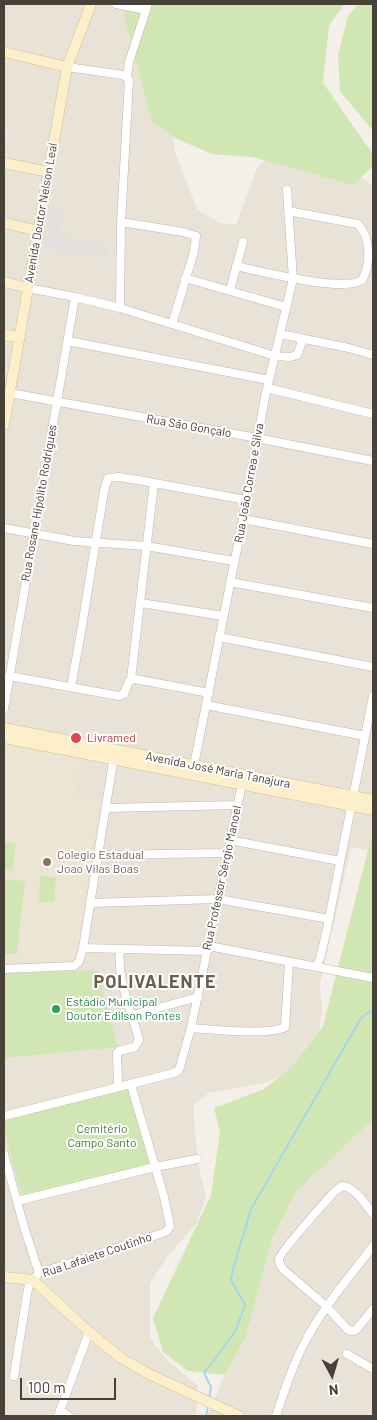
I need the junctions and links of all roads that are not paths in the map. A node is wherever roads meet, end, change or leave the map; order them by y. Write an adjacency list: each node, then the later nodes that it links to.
1 (92, 4): 5 (street, Avenida Doutor Nelson Leal)
2 (116, 4): 3 (street)
3 (147, 7): 6 (street)
4 (4, 52): 5 (street)
5 (67, 66): 6 (street); 8 (street, Avenida Doutor Nelson Leal)
6 (127, 77): 11 (street)
7 (4, 163): 8 (street)
8 (49, 172): 13 (street, Avenida Doutor Nelson Leal)
9 (287, 190): 10 (street, Rua João Correa e Silva)
10 (288, 211): 17 (street, Rua João Correa e Silva); 17 (street)
11 (120, 222): 16 (street); 23 (street)
12 (4, 223): 13 (street)
13 (39, 231): 19 (street, Avenida Doutor Nelson Leal)
14 (243, 242): 15 (street)
15 (236, 266): 17 (street); 20 (street)
16 (185, 278): 20 (street); 24 (street)
17 (293, 278): 22 (street, Rua João Correa e Silva)
18 (4, 282): 19 (street)
19 (28, 288): 21 (street); 27 (street, Avenida Doutor Nelson Leal)
20 (230, 290): 22 (street)
21 (75, 297): 23 (street); 29 (street, Rua Rosane Hipólito Rodrigues)
22 (286, 307): 25 (street, Rua João Correa e Silva)
23 (120, 308): 24 (street)
24 (172, 324): 31 (street)
25 (280, 334): 28 (street); 31 (street, Rua João Correa e Silva)
26 (4, 335): 27 (street)
27 (20, 338): 33 (street, Avenida Doutor Nelson Leal)
28 (303, 339): 30 (street); 31 (street)
29 (68, 341): 32 (street); 34 (street, Rua Rosane Hipólito Rodrigues)
30 (373, 355)
31 (275, 356): 32 (street, Rua João Correa e Silva)
32 (268, 384): 35 (street); 37 (street, Rua João Correa e Silva)
33 (7, 392): 34 (street, Rua São Gonçalo); 36 (street, Avenida Doutor Nelson Leal)
34 (57, 402): 37 (street, Rua São Gonçalo); 43 (street, Rua Rosane Hipólito Rodrigues)
35 (373, 414)
36 (4, 425)
37 (257, 438): 38 (street, Rua São Gonçalo); 40 (street, Rua João Correa e Silva)
38 (373, 461)
39 (154, 483): 40 (street); 44 (street); 46 (street)
40 (246, 500): 41 (street, Rua João Correa e Silva)
41 (243, 519): 45 (street); 47 (street, Rua João Correa e Silva)
42 (4, 528): 43 (street)
43 (33, 533): 44 (street); 54 (street, Rua Rosane Hipólito Rodrigues)
44 (96, 543): 46 (street); 56 (street)
45 (373, 544)
46 (146, 546): 47 (street); 49 (street)
47 (234, 561): 48 (street, Rua João Correa e Silva)
48 (230, 582): 50 (street); 51 (street, Rua João Correa e Silva)
49 (140, 603): 51 (street); 55 (street)
50 (373, 608)
51 (223, 616): 52 (street, Rua João Correa e Silva)
52 (220, 637): 53 (street); 57 (street, Rua João Correa e Silva)
53 (373, 667)
54 (9, 676): 56 (street); 60 (street, Rua Rosane Hipólito Rodrigues)
55 (132, 679): 56 (street); 57 (street)
56 (71, 688)
57 (209, 693): 59 (street, Rua João Correa e Silva)
58 (373, 696): 62 (street)
59 (206, 705): 62 (street); 65 (street, Rua João Correa e Silva)
60 (4, 709)
61 (4, 728): 64 (street, Avenida José Maria Tanajura)
62 (365, 736): 68 (street)
63 (4, 738): 64 (street, Avenida José Maria Tanajura)
64 (115, 755): 65 (street, Avenida José Maria Tanajura); 70 (street)
65 (192, 770): 66 (street, Avenida José Maria Tanajura)
66 (243, 780): 68 (street, Avenida José Maria Tanajura); 69 (street, Rua Professor Sérgio Manoel)
67 (373, 800): 68 (street, Avenida José Maria Tanajura)
68 (353, 801): 71 (street, Avenida José Maria Tanajura); 75 (street)
69 (237, 805): 70 (street); 72 (street, Rua Professor Sérgio Manoel)
70 (106, 808): 74 (street)
71 (373, 810)
72 (229, 840): 73 (street, Rua Professor Sérgio Manoel); 75 (street)
73 (226, 853): 74 (street); 76 (street, Rua Professor Sérgio Manoel)
74 (98, 855): 77 (street)
75 (340, 861): 78 (street)
76 (218, 899): 77 (street); 78 (street); 80 (street, Rua Professor Sérgio Manoel)
77 (90, 903): 79 (street)
78 (329, 919): 83 (street)
79 (83, 948): 81 (street); 84 (street)
80 (208, 948): 81 (street); 82 (street); 86 (street, Rua Professor Sérgio Manoel)
81 (120, 949): 87 (street)
82 (289, 962): 83 (street); 88 (street)
83 (317, 966): 85 (street)
84 (4, 969)
85 (373, 978)
86 (198, 997): 87 (street); 88 (street, Rua Professor Sérgio Manoel)
87 (133, 1015): 90 (street)
88 (191, 1028): 89 (street, Rua Professor Sérgio Manoel)
89 (131, 1084): 90 (street); 94 (street)
90 (118, 1087): 91 (street)
91 (4, 1116)
92 (4, 1154): 95 (street)
93 (197, 1159): 94 (street)
94 (155, 1167): 96 (street); 100 (street, Rua Lafaiete Coutinho)
95 (7, 1178): 96 (street)
96 (17, 1201): 100 (street)
97 (373, 1214): 101 (street)
98 (373, 1246): 101 (street)
99 (4, 1276): 100 (street, Rua Lafaiete Coutinho)
100 (36, 1276): 103 (street); 106 (street)
101 (326, 1306): 102 (street); 110 (street)
102 (373, 1309)
103 (89, 1332): 107 (street); 109 (street)
104 (347, 1354): 105 (street)
105 (373, 1369)
106 (14, 1376)
107 (59, 1413): 108 (street)
108 (69, 1416)
109 (239, 1416)
110 (276, 1416)

